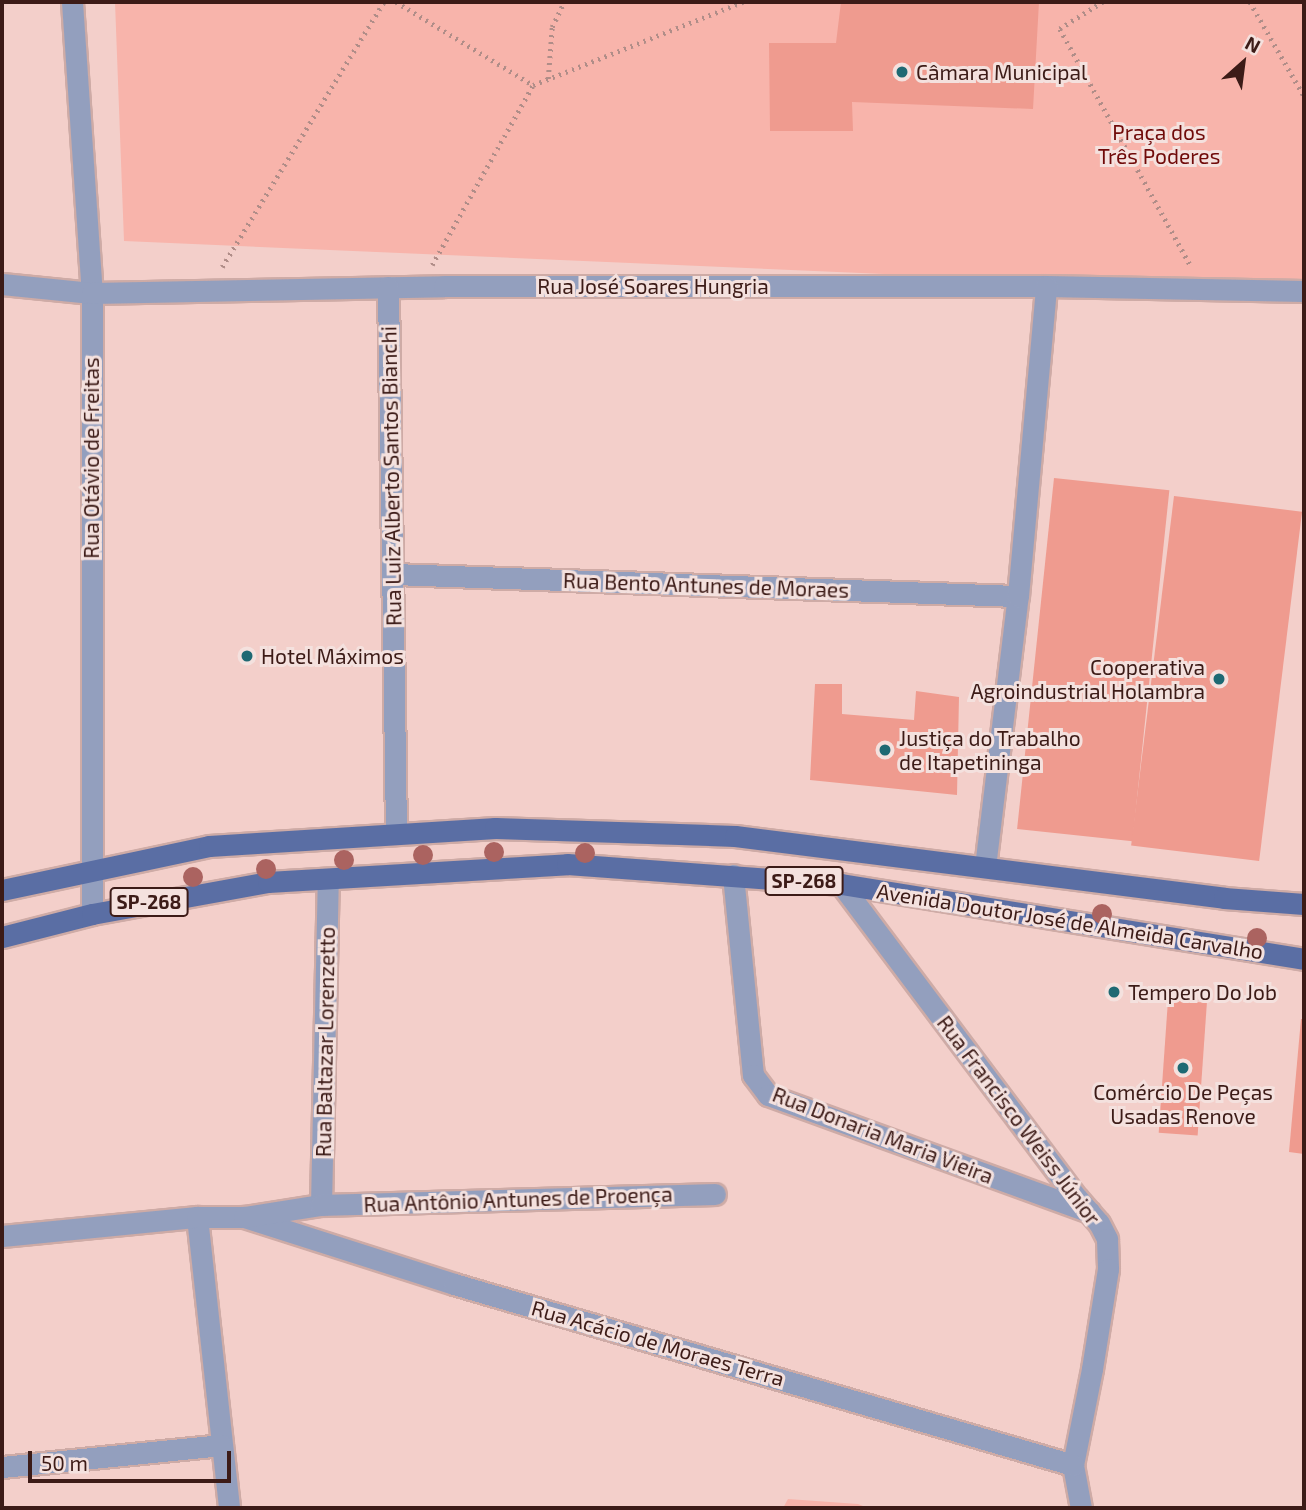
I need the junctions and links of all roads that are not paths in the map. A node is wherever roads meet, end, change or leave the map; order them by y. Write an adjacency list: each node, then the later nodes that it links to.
1 (72, 2): 6 (street, Rua Otávio de Freitas)
2 (2, 284): 6 (street, Rua José Soares Hungria)
3 (1046, 286): 4 (street, Rua José Soares Hungria); 5 (street, Rua José Soares Hungria); 8 (street)
4 (388, 287): 6 (street, Rua José Soares Hungria); 7 (street, Rua Luiz Alberto Santos Bianchi)
5 (1304, 290)
6 (92, 293): 11 (street, Rua Otávio de Freitas)
7 (393, 575): 8 (street, Rua Bento Antunes de Moraes); 9 (street, Rua Luiz Alberto Santos Bianchi)
8 (1018, 596): 10 (street)
9 (396, 833): 10 (main road, Avenida Doutor José de Almeida Carvalho / SP-268); 11 (main road, Avenida Doutor José de Almeida Carvalho / SP-268)
10 (985, 867): 16 (main road, Avenida Doutor José de Almeida Carvalho / SP-268)
11 (89, 870): 15 (main road, Avenida Doutor José de Almeida Carvalho / SP-268); 17 (street, Rua Otávio de Freitas)
12 (733, 875): 13 (main road, Avenida Doutor José de Almeida Carvalho / SP-268); 14 (main road, Avenida Doutor José de Almeida Carvalho / SP-268); 22 (street, Rua Donaria Maria Vieira)
13 (328, 880): 17 (main road, Avenida Doutor José de Almeida Carvalho / SP-268); 21 (street, Rua Baltazar Lorenzetto)
14 (841, 884): 19 (main road, Avenida Doutor José de Almeida Carvalho / SP-268); 22 (street, Rua Francisco Weiss Júnior)
15 (2, 890)
16 (1304, 904)
17 (92, 914): 18 (main road, Avenida Doutor José de Almeida Carvalho / SP-268)
18 (2, 937)
19 (1304, 959)
20 (715, 1194): 21 (street, Rua Antônio Antunes de Proença)
21 (321, 1205): 24 (street, Rua Acácio de Moraes Terra)
22 (1090, 1213): 27 (street, Rua Francisco Weiss Júnior)
23 (197, 1217): 24 (street, Rua Acácio de Moraes Terra); 25 (street, Rua Acácio de Moraes Terra); 26 (street)
24 (244, 1217): 27 (street, Rua Acácio de Moraes Terra)
25 (2, 1236)
26 (222, 1445): 28 (street); 29 (street)
27 (1073, 1465): 30 (street, Rua Francisco Weiss Júnior)
28 (2, 1467)
29 (229, 1508)
30 (1081, 1508)

